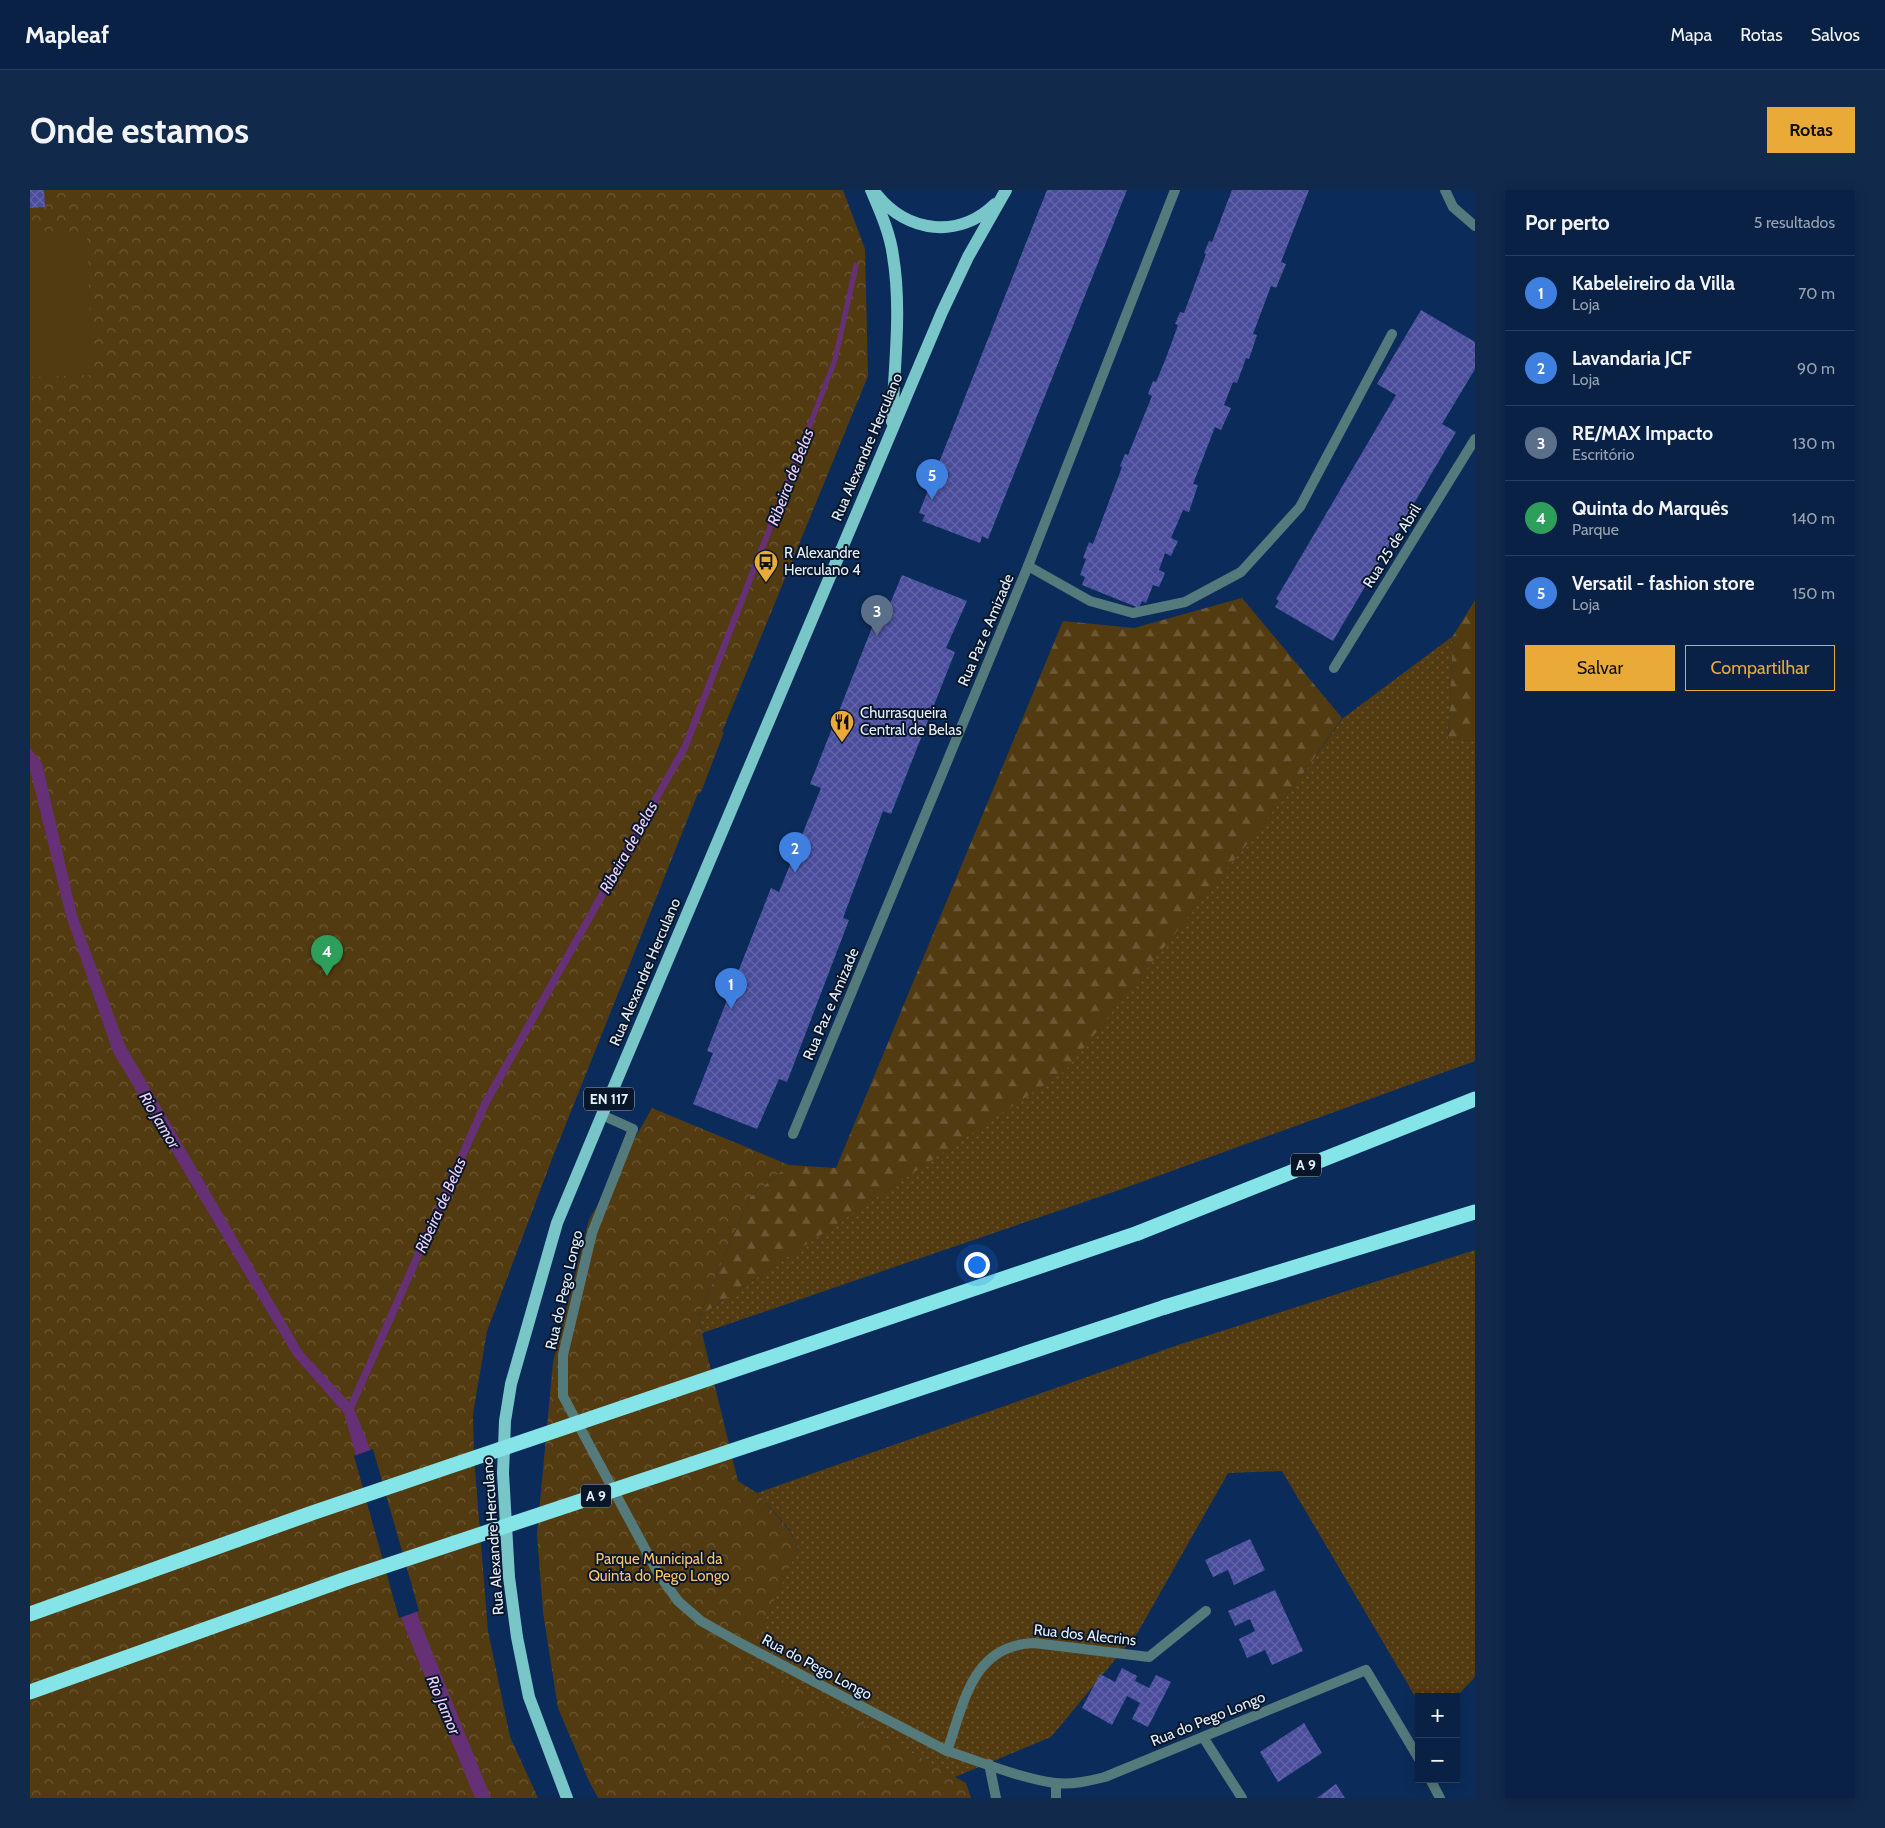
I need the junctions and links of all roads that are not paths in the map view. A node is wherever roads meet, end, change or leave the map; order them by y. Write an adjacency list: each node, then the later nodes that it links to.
1 (872, 190): 4 (main road, Rua Alexandre Herculano); 7 (main road)
2 (1175, 190): 9 (street, Rua Paz e Amizade)
3 (1445, 190): 5 (street)
4 (1005, 192): 7 (main road, Rua Alexandre Herculano)
5 (1475, 226)
6 (1392, 334): 9 (street)
7 (891, 432): 12 (main road, Rua Alexandre Herculano / EN 117)
8 (1475, 439): 10 (street, Rua 25 de Abril)
9 (1028, 566): 13 (street, Rua Paz e Amizade)
10 (1334, 668)
11 (1475, 1098): 16 (highway, A 9, bridge)
12 (602, 1116): 19 (street, Rua do Pego Longo); 24 (main road, Rua Alexandre Herculano / EN 117)
13 (793, 1134)
14 (1475, 1212): 17 (highway, A 9, bridge)
15 (1206, 1611): 19 (street, Rua dos Alecrins)
16 (30, 1614)
17 (30, 1692)
18 (1203, 1737): 20 (street, Rua do Pego Longo); 22 (street, Rua do Pego Longo); 27 (street)
19 (947, 1751): 21 (street, Rua do Pego Longo)
20 (1415, 1752)
21 (989, 1764): 22 (street, Rua do Pego Longo); 25 (street)
22 (1056, 1783): 26 (street)
23 (1432, 1783): 28 (street)
24 (567, 1798)
25 (996, 1798)
26 (1056, 1798)
27 (1242, 1798)
28 (1440, 1798)

